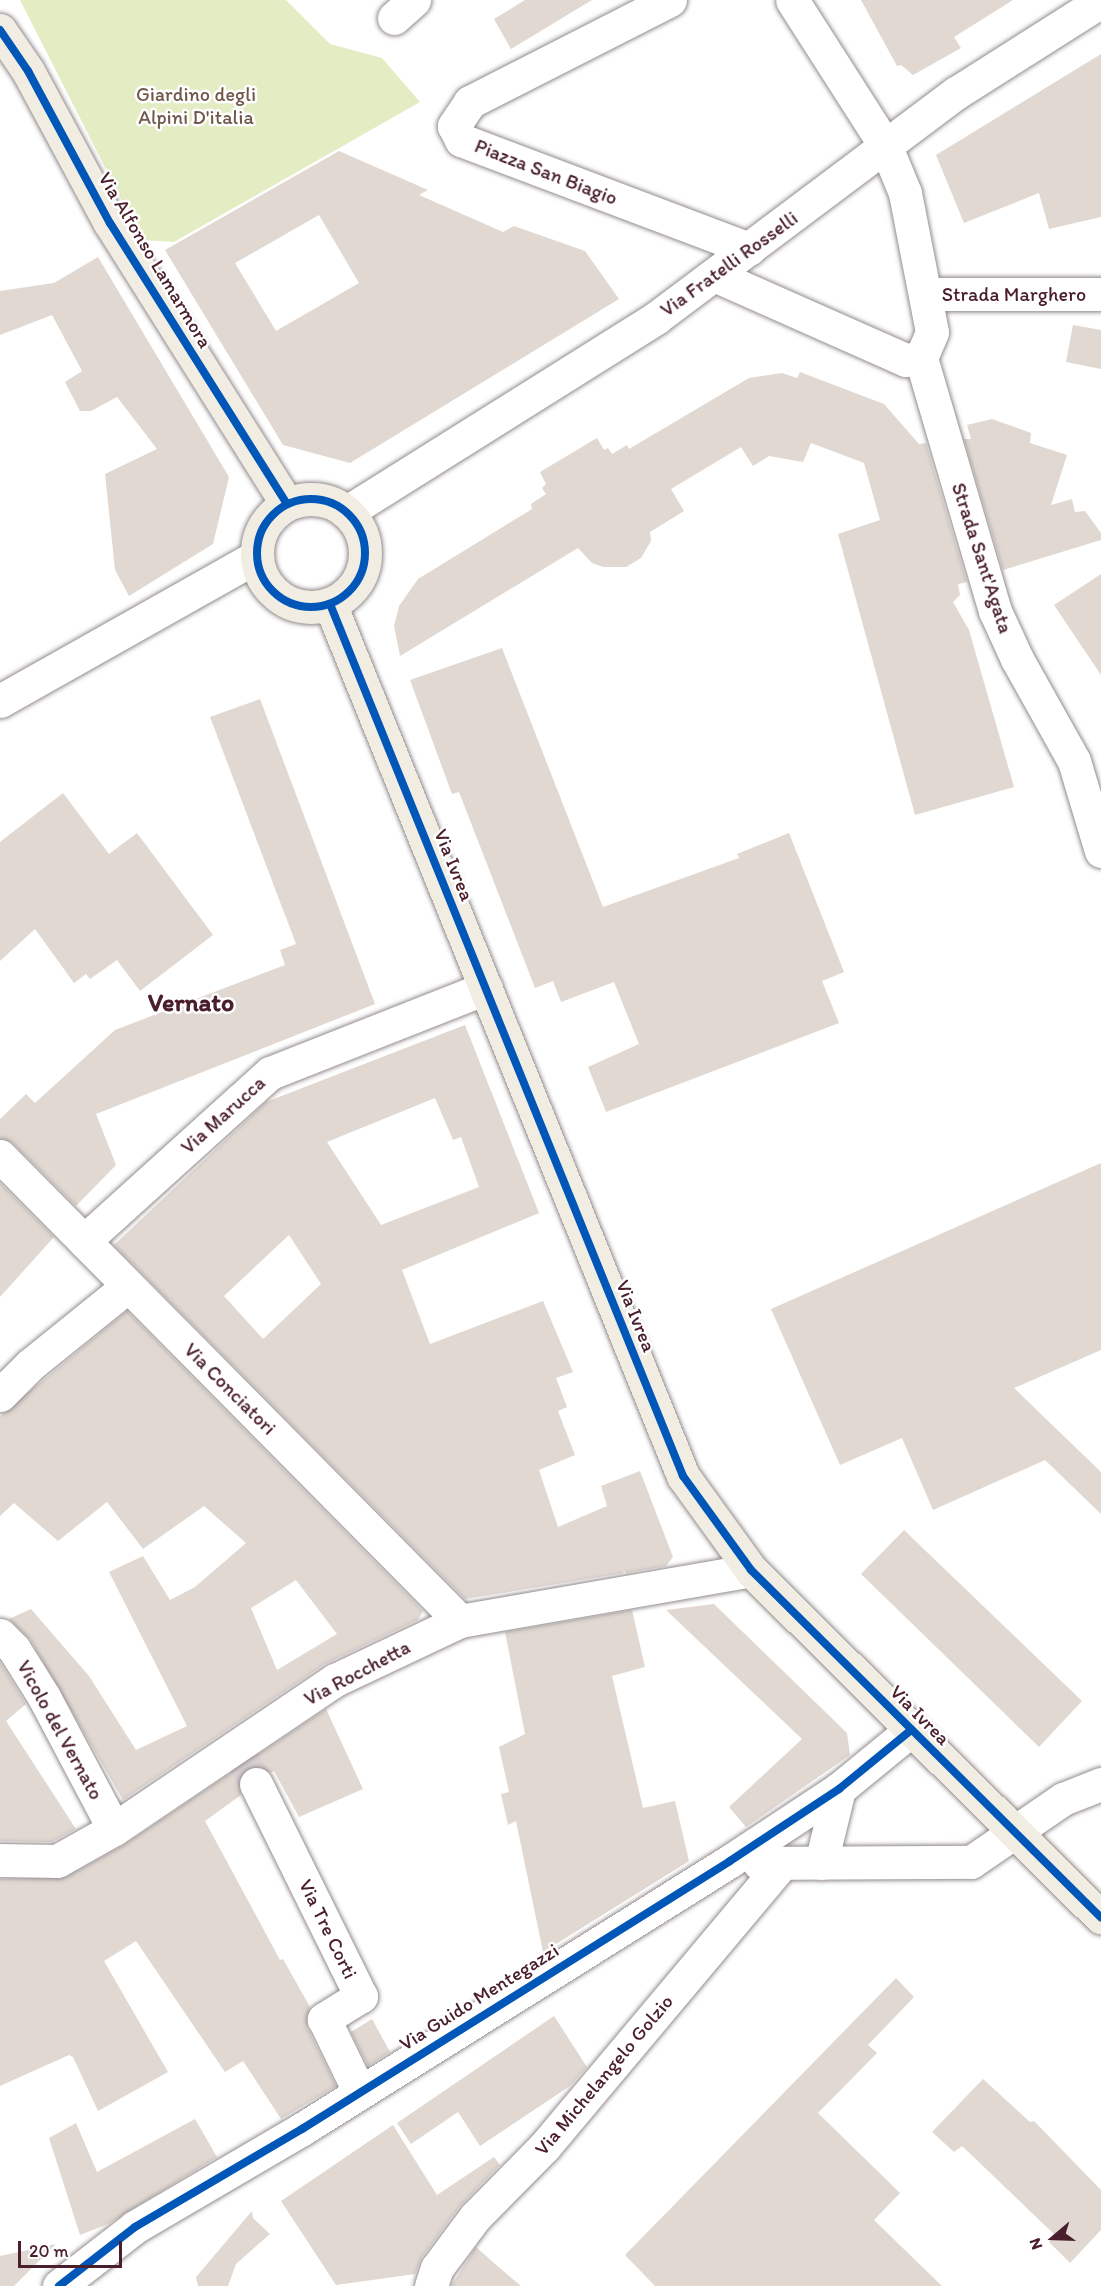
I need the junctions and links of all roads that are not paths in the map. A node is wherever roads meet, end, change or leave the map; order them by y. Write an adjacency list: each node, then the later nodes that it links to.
1 (670, 0): 6 (street, Piazza San Biagio)
2 (792, 0): 5 (street)
3 (1101, 1): 5 (street, Via Fratelli Rosselli)
4 (0, 30): 11 (main road, Via Alfonso Lamarmora)
5 (886, 147): 6 (street, Via Fratelli Rosselli); 8 (street)
6 (749, 249): 7 (street, Via Fratelli Rosselli)
7 (714, 275): 10 (street); 12 (street, Via Fratelli Rosselli)
8 (927, 294): 9 (street, Strada Marghero); 10 (street)
9 (1101, 294)
10 (921, 358): 16 (street, Strada Sant'Agata)
11 (287, 504): 12 (main road); 13 (main road)
12 (347, 512): 14 (main road)
13 (257, 556): 14 (main road); 15 (street)
14 (330, 604): 17 (main road, Via Ivrea)
15 (0, 701)
16 (1101, 851)
17 (486, 988): 19 (street, Via Marucca); 22 (main road, Via Ivrea)
18 (0, 1156): 19 (street, Via Conciatori)
19 (84, 1241): 20 (street, Via Conciatori)
20 (128, 1286): 21 (street); 23 (street, Via Conciatori)
21 (0, 1395)
22 (752, 1570): 23 (street, Via Rocchetta); 25 (main road, Via Ivrea)
23 (460, 1621): 26 (street, Via Rocchetta)
24 (0, 1635): 29 (street, Vicolo del Vernato)
25 (911, 1730): 28 (street, Via Guido Mentegazzi); 30 (main road, Via Ivrea)
26 (246, 1762): 29 (street, Via Rocchetta); 36 (street, Via Tre Corti)
27 (1101, 1784): 30 (street)
28 (839, 1789): 32 (street, Via Guido Mentegazzi); 33 (street)
29 (114, 1829): 31 (street, Via Rocchetta)
30 (1015, 1833): 33 (street); 35 (main road, Via Ivrea)
31 (0, 1860)
32 (730, 1861): 34 (street); 36 (street, Via Guido Mentegazzi)
33 (821, 1863): 34 (street)
34 (781, 1865): 38 (street, Via Michelangelo Golzio)
35 (1101, 1917)
36 (359, 2091): 37 (street, Via Guido Mentegazzi)
37 (59, 2286)
38 (431, 2286)

